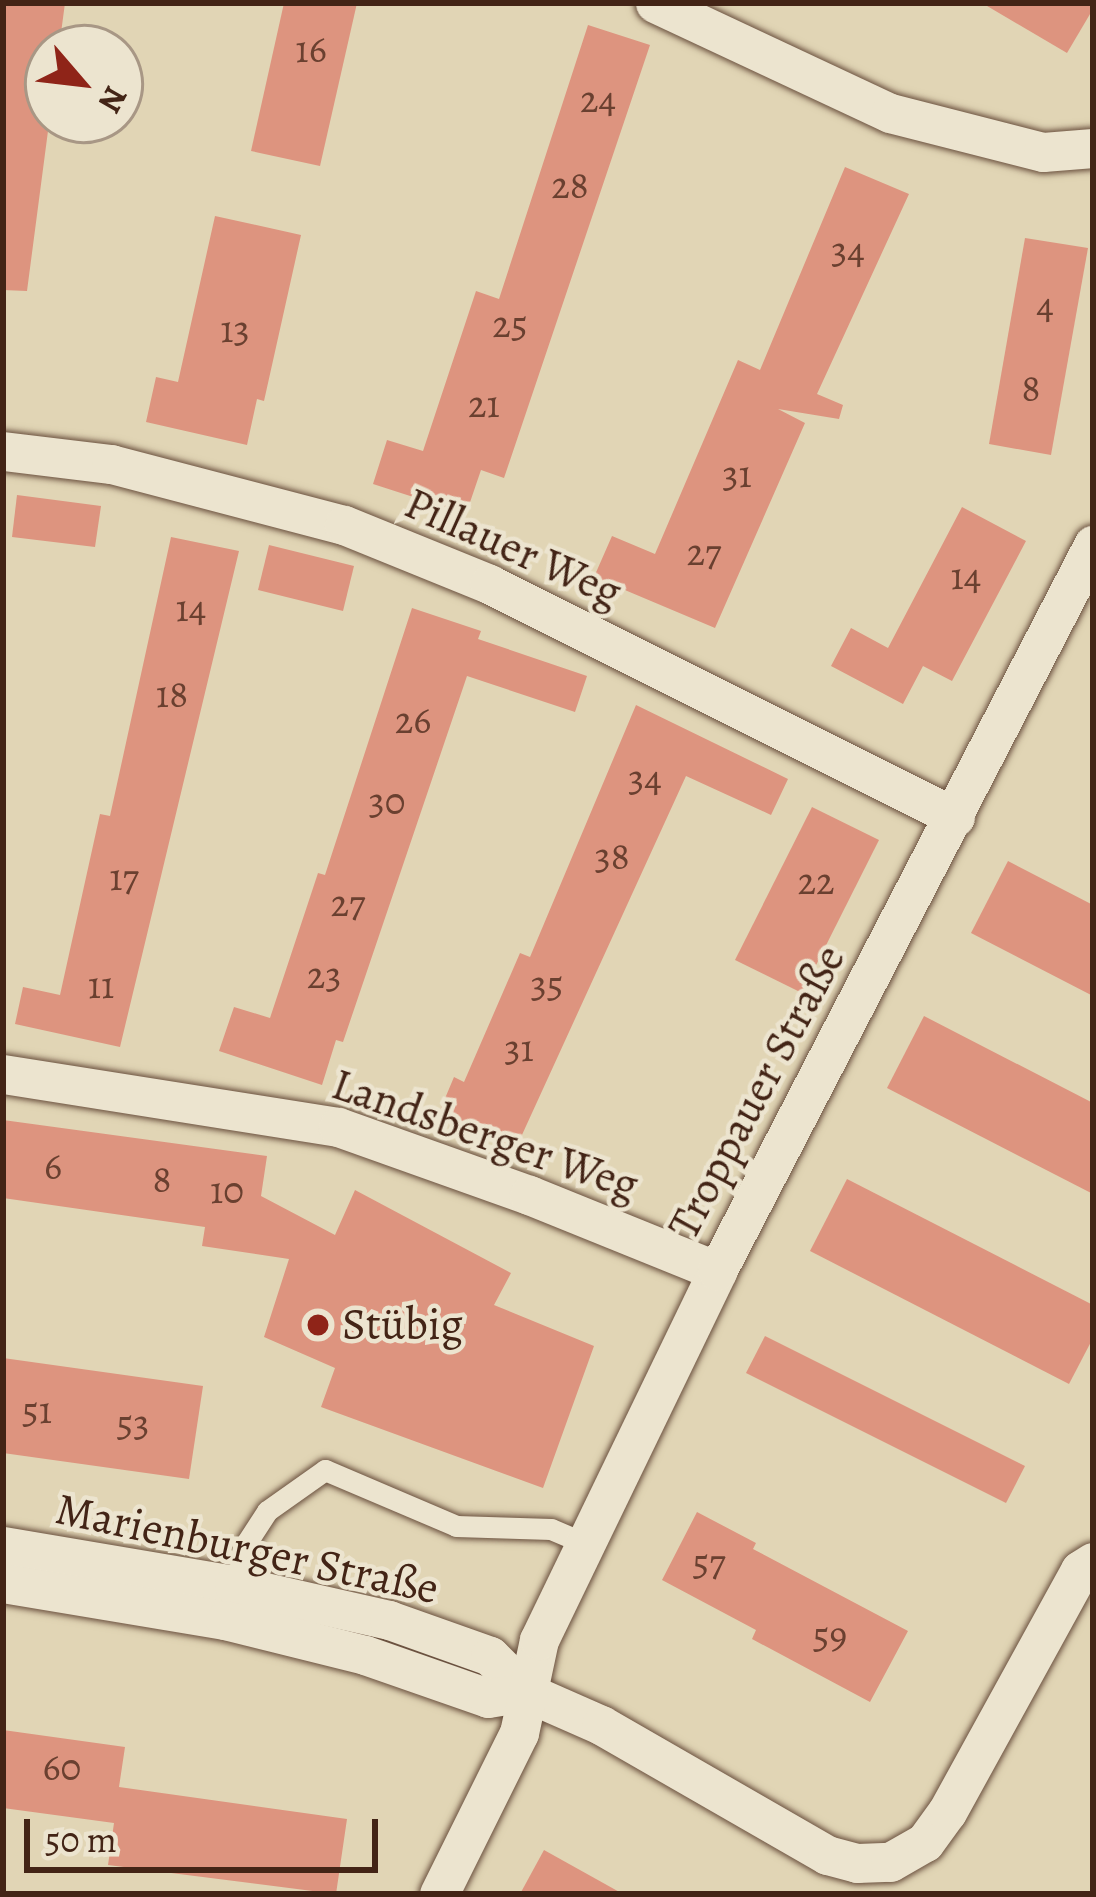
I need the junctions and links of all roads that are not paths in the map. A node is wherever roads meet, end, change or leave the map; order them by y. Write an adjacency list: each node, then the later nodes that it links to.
1 (655, 3): 2 (street)
2 (1093, 148)
3 (3, 451): 5 (street, Pillauer Weg)
4 (1093, 545): 5 (street, Troppauer Straße)
5 (955, 817): 7 (street, Troppauer Straße)
6 (3, 1074): 7 (street, Landsberger Weg)
7 (718, 1271): 8 (street, Troppauer Straße)
8 (586, 1544): 12 (lane); 13 (street, Troppauer Straße)
9 (3, 1546): 12 (street, Marienburger Straße)
10 (1093, 1562): 13 (street, Marienburger Straße)
11 (3, 1583): 12 (street, Marienburger Straße)
12 (230, 1602): 13 (street, Marienburger Straße)
13 (526, 1692): 14 (street, Troppauer Straße)
14 (439, 1894)

